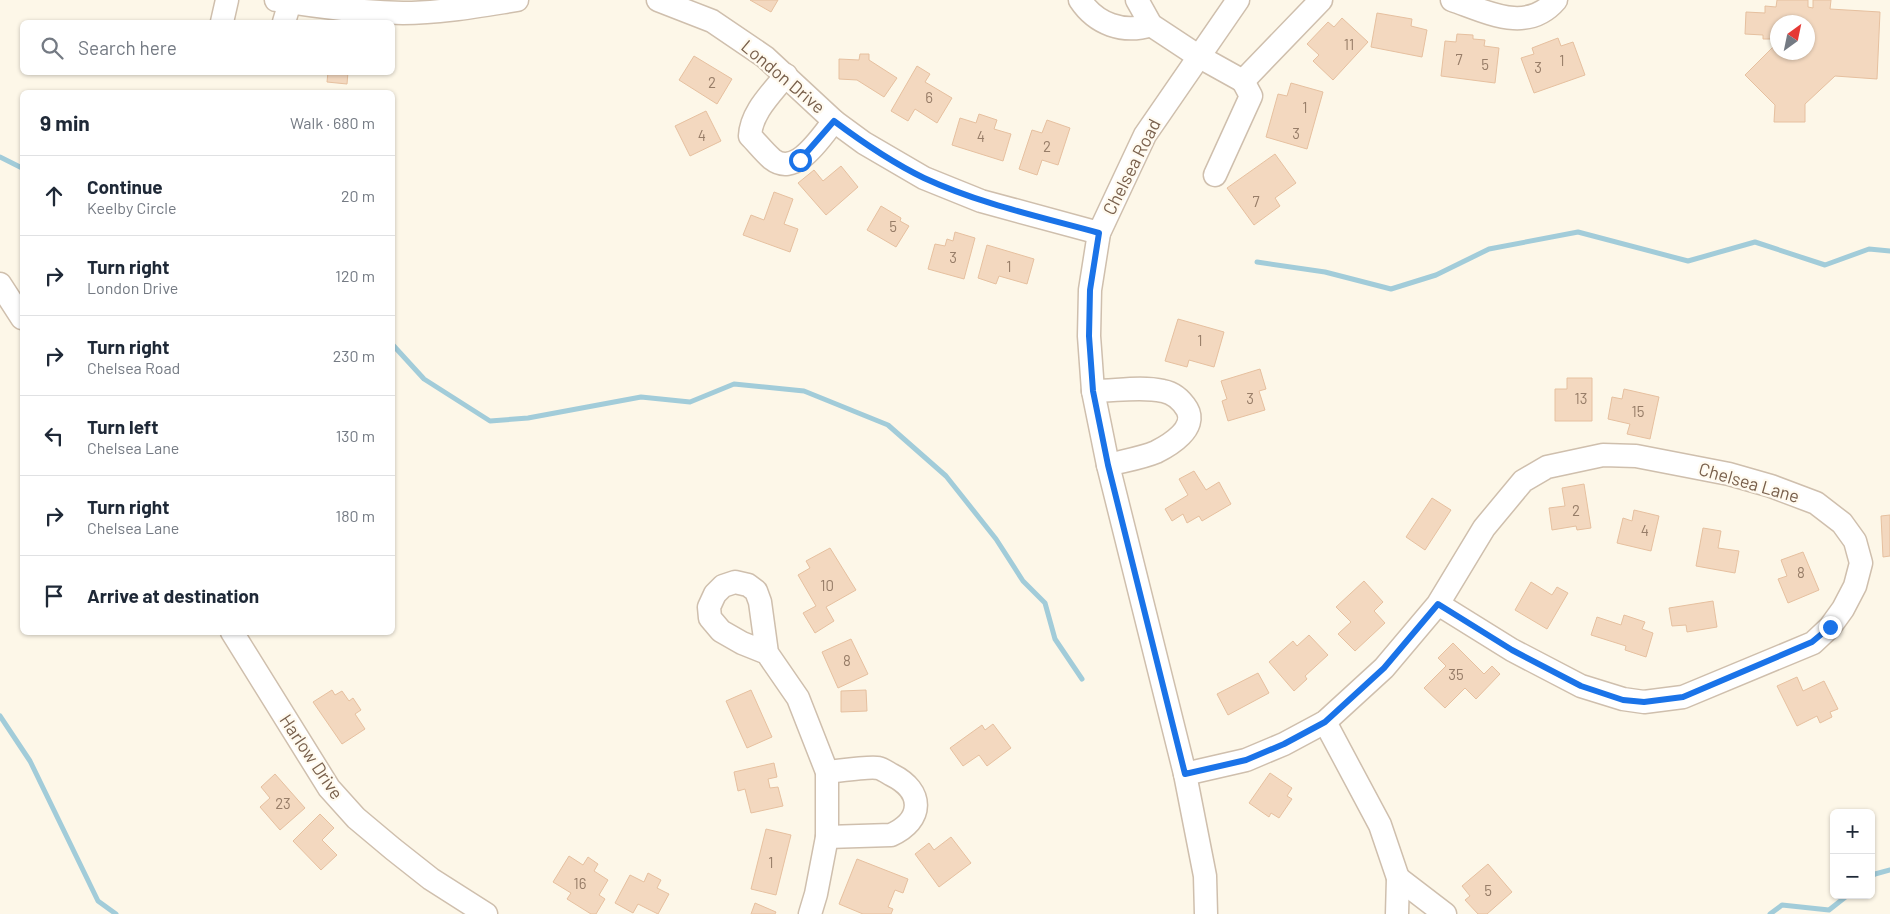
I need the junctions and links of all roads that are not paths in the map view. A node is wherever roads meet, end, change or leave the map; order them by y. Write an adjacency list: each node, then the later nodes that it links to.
1 (227, 0): 11 (street)
2 (517, 0): 10 (street)
3 (658, 0): 14 (street, London Drive)
4 (1080, 0): 12 (street)
5 (1137, 0): 12 (street)
6 (1238, 0): 13 (street, Chelsea Road)
7 (1322, 0): 15 (street)
8 (1452, 0): 9 (street)
9 (1556, 0)
10 (284, 8)
11 (222, 20)
12 (1151, 24): 13 (street)
13 (1198, 56): 15 (street); 18 (street, Chelsea Road)
14 (786, 75): 16 (street, London Drive); 16 (street)
15 (1243, 81): 17 (street)
16 (834, 121): 18 (street, London Drive)
17 (1215, 175)
18 (1099, 233): 21 (street, Chelsea Road)
19 (0, 284): 20 (street)
20 (20, 315)
21 (1093, 391): 22 (street, Chelsea Road); 22 (street)
22 (1108, 465): 28 (street, Chelsea Road)
23 (1438, 604): 23 (street, Chelsea Lane); 26 (street, Chelsea Lane)
24 (234, 635): 31 (street, Harlow Drive)
25 (768, 653): 27 (street)
26 (1325, 722): 28 (street, Chelsea Lane); 30 (street)
27 (827, 772): 29 (street); 29 (street)
28 (1185, 774): 33 (street, Chelsea Road)
29 (826, 837): 32 (street)
30 (1398, 878): 34 (street); 35 (street)
31 (486, 914)
32 (810, 914)
33 (1206, 914)
34 (1397, 914)
35 (1445, 914)

